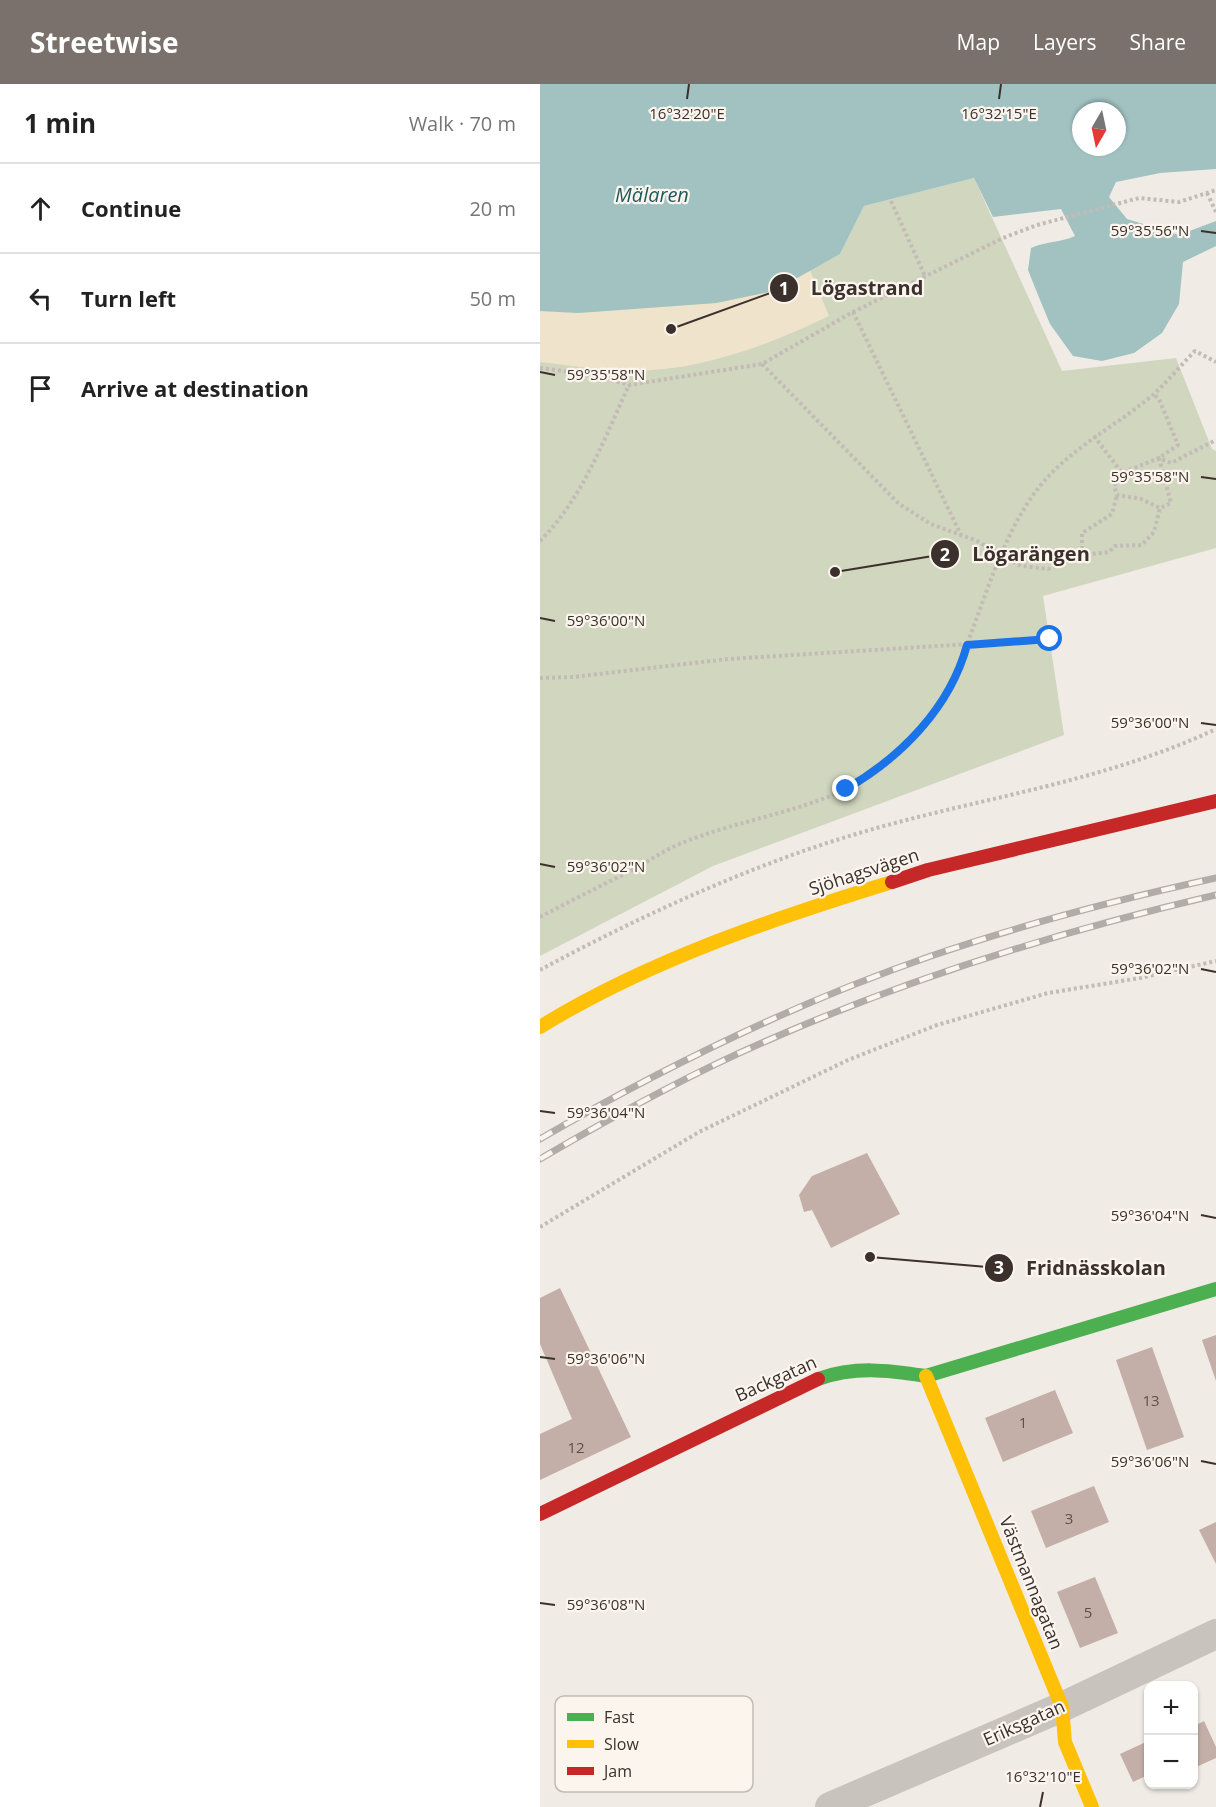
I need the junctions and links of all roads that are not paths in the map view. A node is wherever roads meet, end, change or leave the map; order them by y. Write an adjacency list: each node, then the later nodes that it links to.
1 (1216, 801): 2 (street, Sjöhagsvägen)
2 (540, 1027)
3 (1216, 1289): 4 (street, Backgatan)
4 (926, 1376): 5 (street, Backgatan); 7 (street, Västmannagatan)
5 (540, 1514)
6 (1216, 1634): 7 (street, Eriksgatan)
7 (1062, 1707): 8 (street, Eriksgatan); 9 (street, Västmannagatan)
8 (830, 1807)
9 (1092, 1807)

